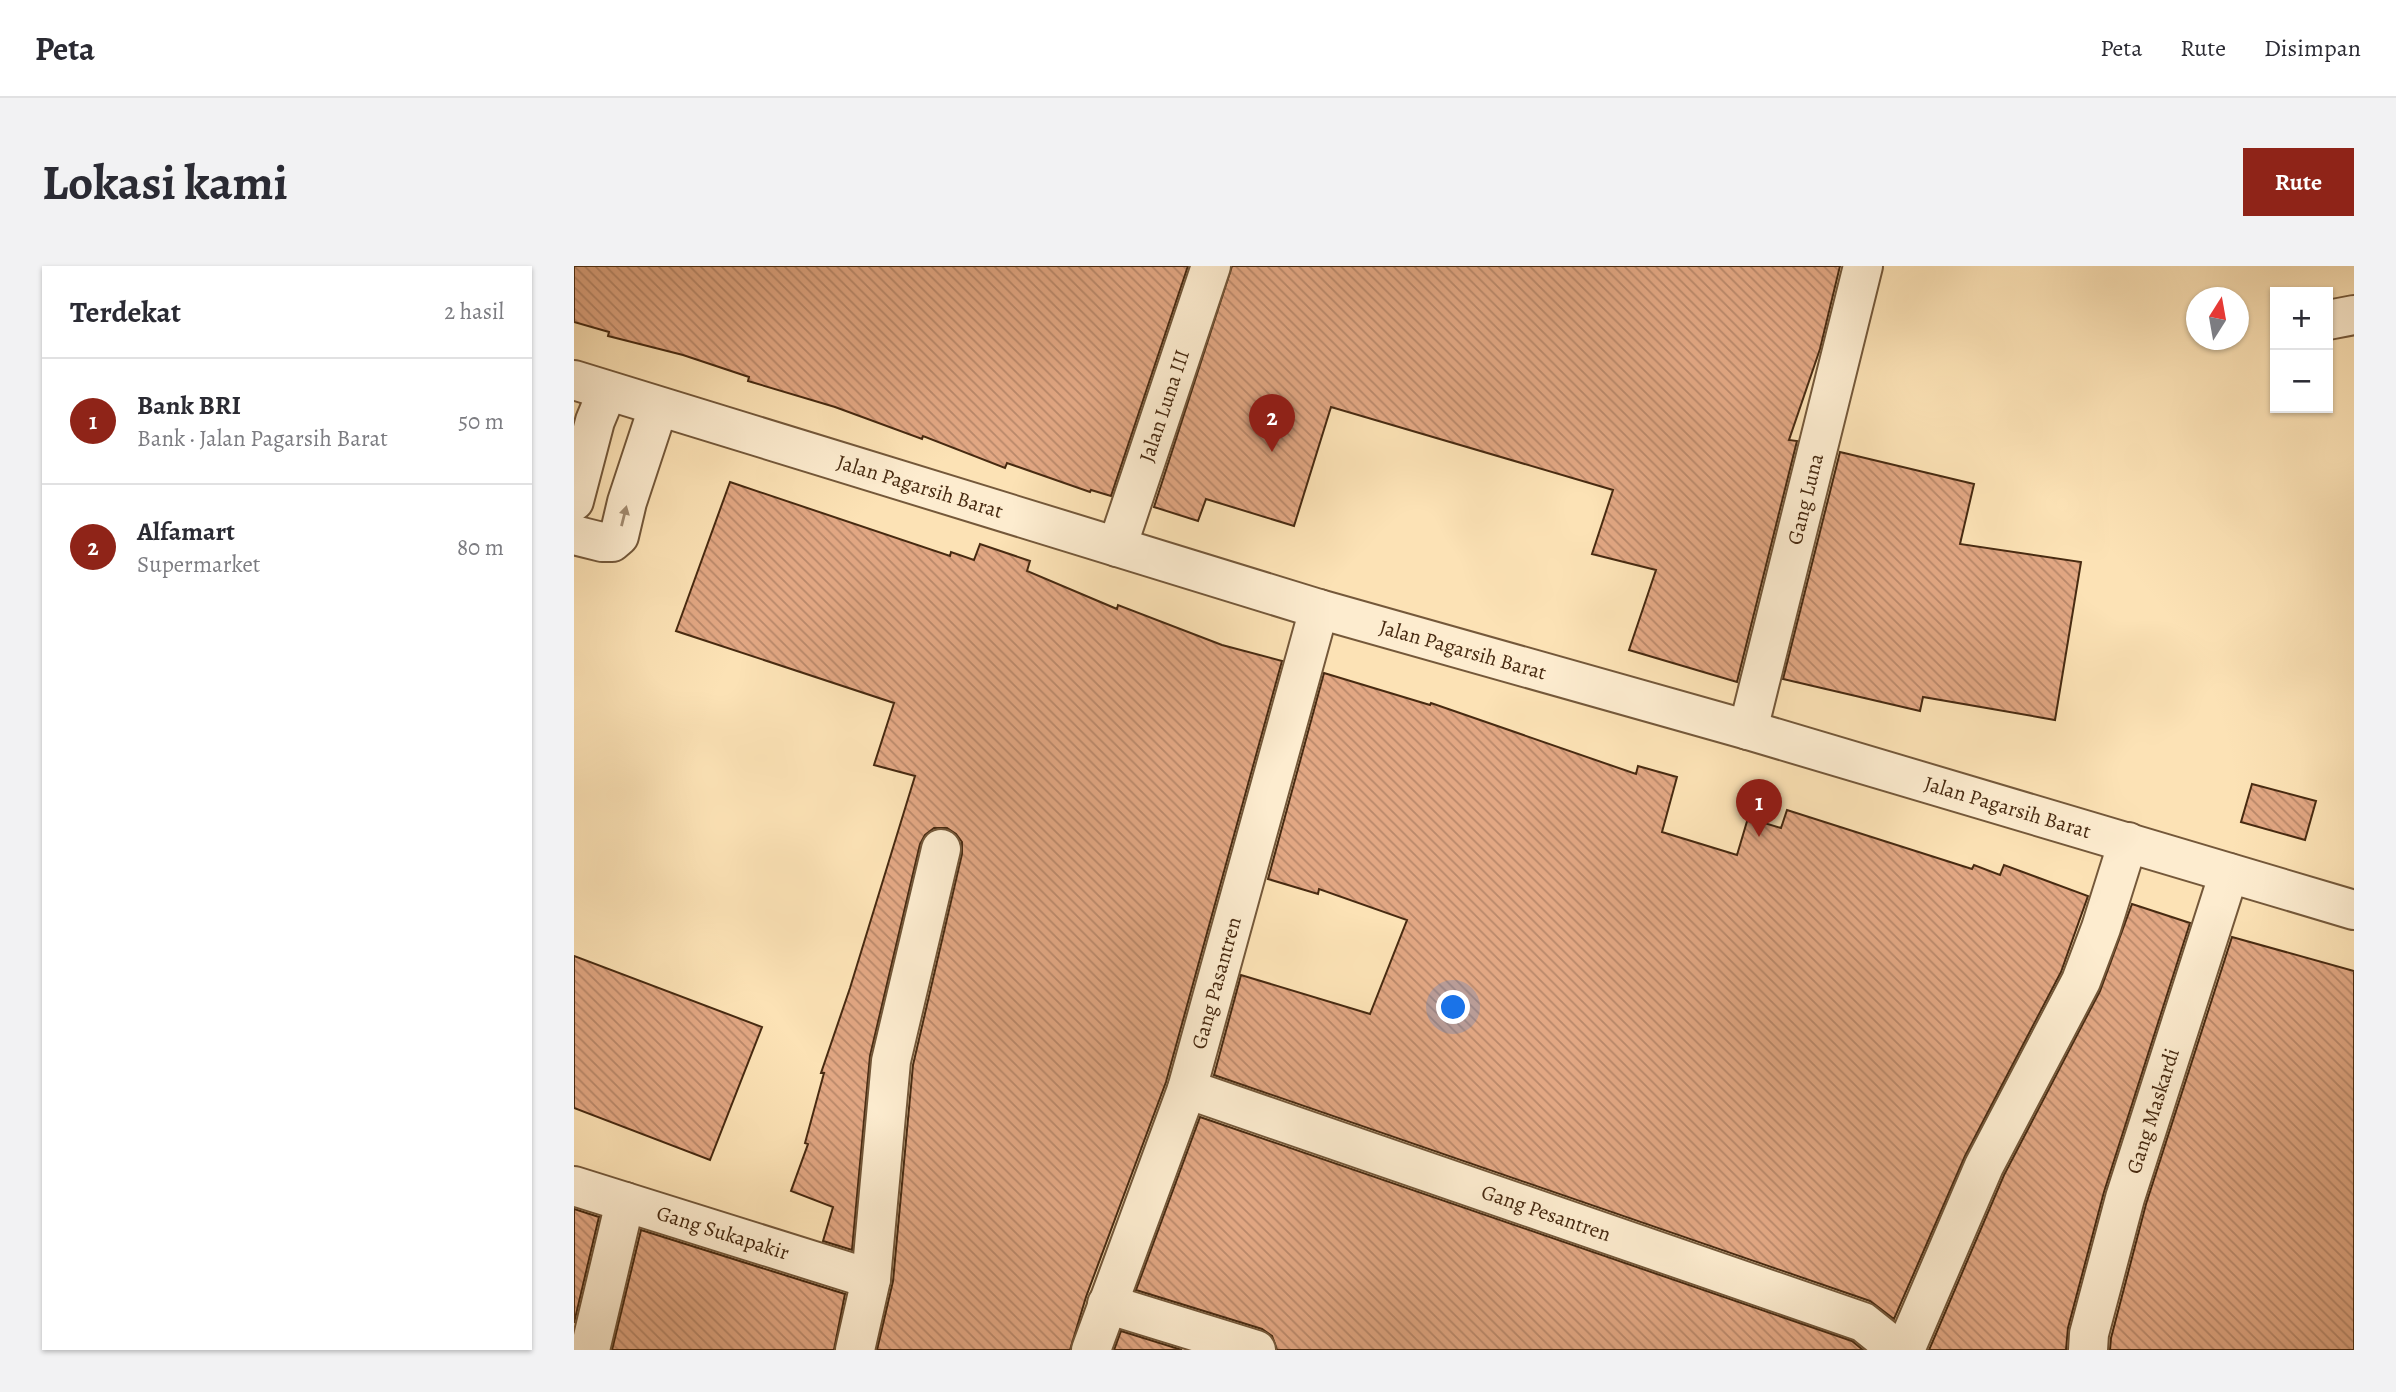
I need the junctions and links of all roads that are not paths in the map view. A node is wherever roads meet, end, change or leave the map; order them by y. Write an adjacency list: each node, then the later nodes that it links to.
1 (1211, 266): 9 (street, Jalan Luna III)
2 (1863, 266): 11 (street, Gang Luna)
3 (2354, 315): 4 (street)
4 (2333, 319)
5 (591, 386): 6 (street, Jalan Pagarsih Barat); 7 (street)
6 (658, 408): 8 (street, one-way to 6); 9 (street, Jalan Pagarsih Barat)
7 (574, 501)
8 (574, 535)
9 (1117, 547): 10 (street, Jalan Pagarsih Barat)
10 (1319, 609): 11 (street, Jalan Pagarsih Barat); 16 (street, Gang Pasantren)
11 (1748, 730): 12 (street, Jalan Pagarsih Barat)
12 (2128, 842): 14 (street, Jalan Pagarsih Barat); 26 (street)
13 (941, 849): 19 (street)
14 (2229, 873): 15 (street, Jalan Pagarsih Barat); 27 (street, Gang Maskardi)
15 (2354, 910)
16 (1187, 1089): 20 (street, Gang Pasantren); 25 (street, Gang Pesantren)
17 (574, 1186): 18 (street, Gang Sukapakir)
18 (625, 1202): 19 (street, Gang Sukapakir); 21 (street)
19 (871, 1279): 22 (street)
20 (1107, 1304): 23 (street, Gang Pasantren); 24 (street)
21 (590, 1350)
22 (855, 1350)
23 (1091, 1350)
24 (1256, 1350)
25 (1898, 1350)
26 (1905, 1350)
27 (2088, 1350)

